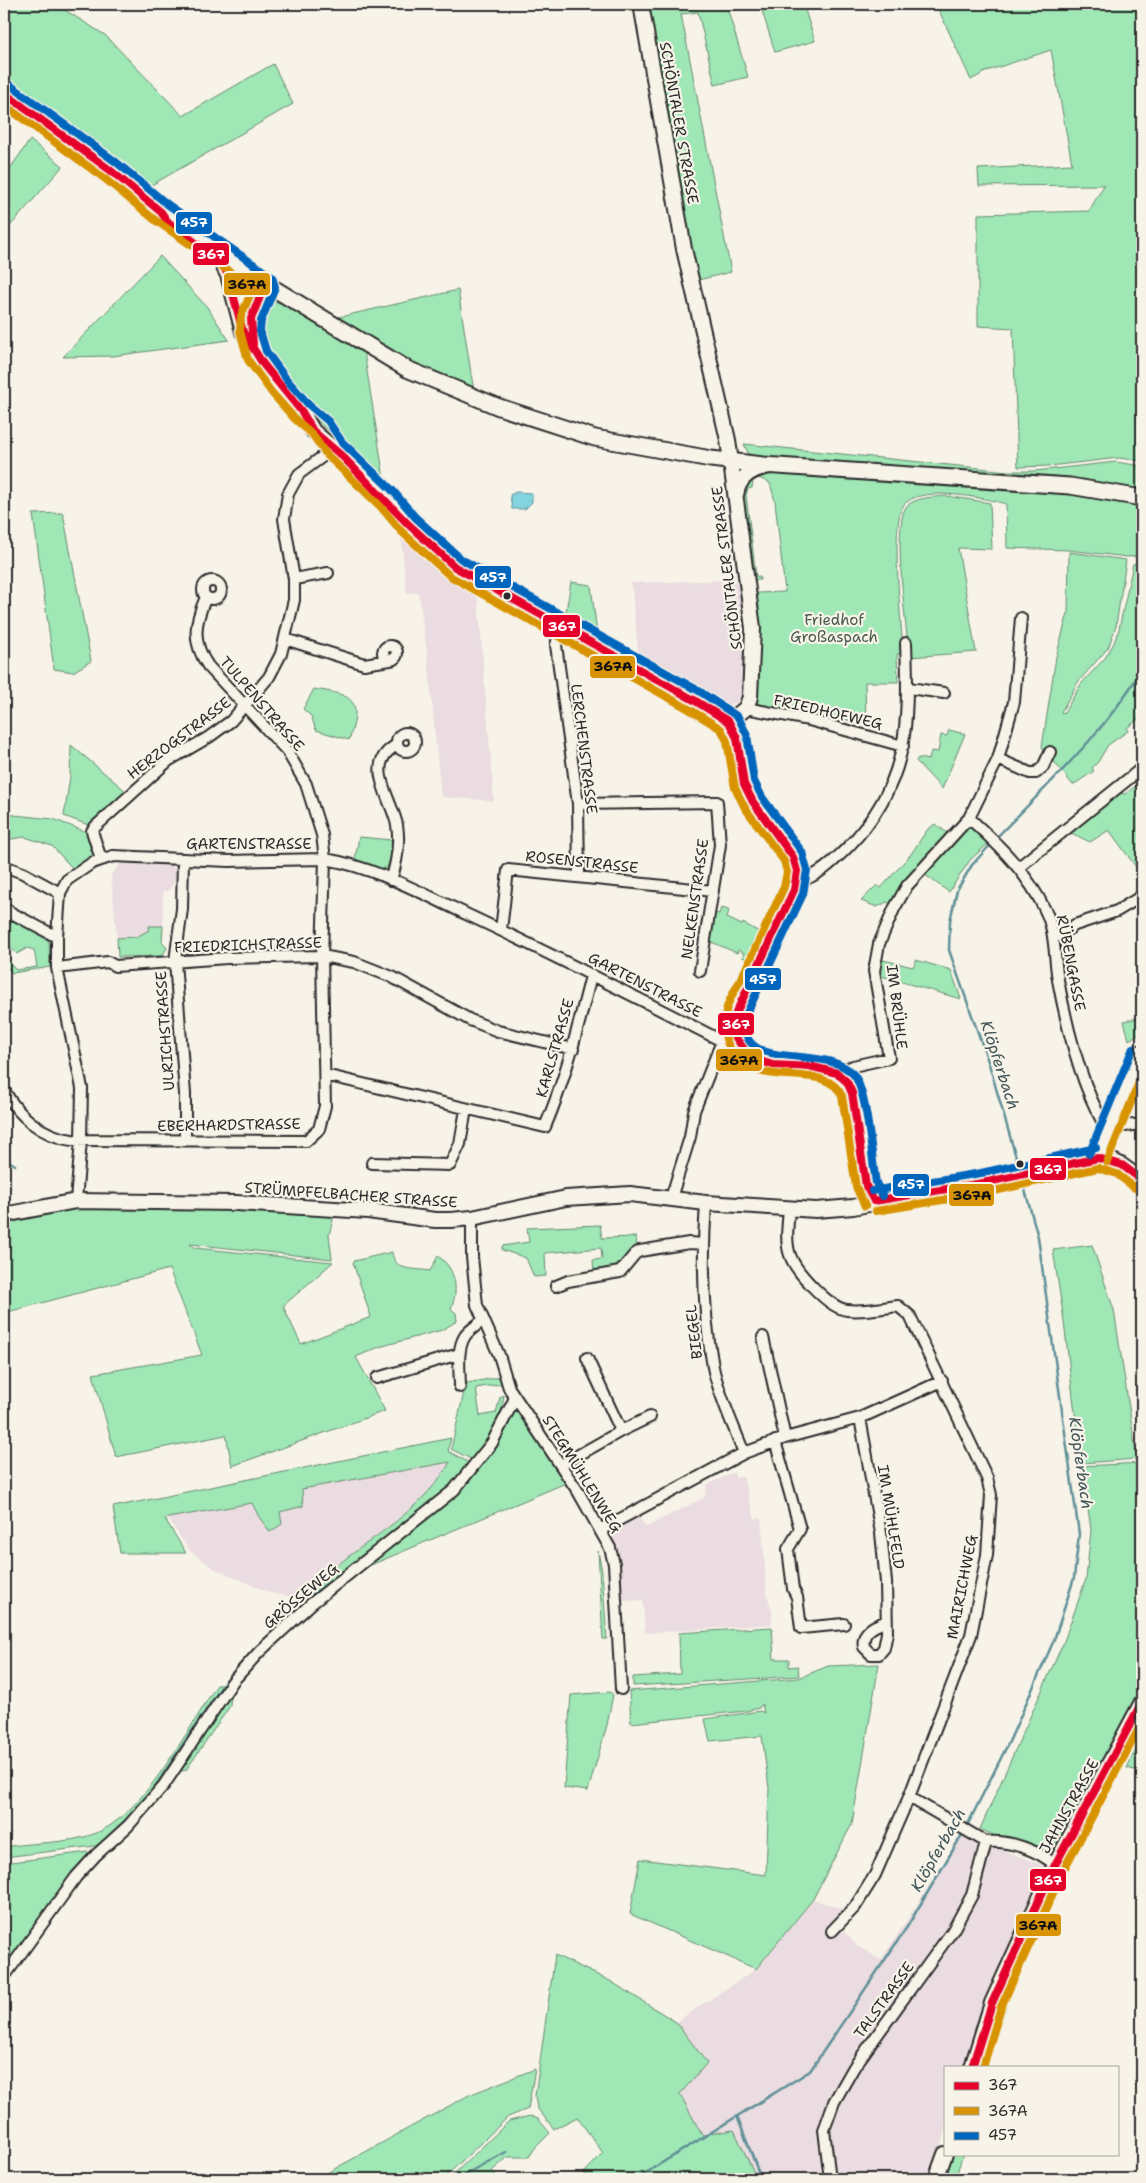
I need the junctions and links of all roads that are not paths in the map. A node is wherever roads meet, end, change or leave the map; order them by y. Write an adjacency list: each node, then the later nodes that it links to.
1 (641, 4): 10 (street, SCHÖNTALER STRASSE)
2 (4, 93): 3 (main road)
3 (161, 212): 4 (main road); 7 (street)
4 (262, 281): 5 (main road); 6 (street); 7 (street)
5 (293, 301): 6 (street); 10 (main road)
6 (256, 302): 8 (street)
7 (237, 307): 8 (street)
8 (253, 348): 9 (street)
9 (334, 448): 15 (street, HERZOGSTRASSE); 18 (street)
10 (731, 461): 11 (main road); 12 (street, SCHÖNTALER STRASSE)
11 (775, 466): 12 (street); 13 (main road)
12 (736, 498): 25 (street, SCHÖNTALER STRASSE)
13 (1142, 498)
14 (328, 573): 15 (street)
15 (294, 579): 19 (street, HERZOGSTRASSE)
16 (206, 597): 24 (street, TULPENSTRASSE)
17 (1021, 618): 30 (street)
18 (561, 627): 26 (street); 32 (street, LERCHENSTRASSE)
19 (285, 639): 21 (street); 24 (street, HERZOGSTRASSE)
20 (906, 643): 22 (street)
21 (390, 660)
22 (909, 688): 23 (street); 28 (street)
23 (944, 693)
24 (246, 705): 34 (street, HERZOGSTRASSE); 35 (street, TULPENSTRASSE)
25 (746, 708): 26 (street); 28 (street, FRIEDHOFWEG)
26 (729, 722): 41 (street)
27 (397, 745): 40 (street)
28 (903, 746): 41 (street)
29 (1050, 752): 30 (street)
30 (998, 758): 33 (street)
31 (1142, 768): 38 (street)
32 (578, 804): 39 (street, LERCHENSTRASSE); 42 (street, NELKENSTRASSE)
33 (968, 818): 38 (street, RÜBENGASSE); 58 (street, IM BRÜHLE)
34 (101, 859): 36 (street, GARTENSTRASSE); 43 (street, GARTENSTRASSE)
35 (325, 859): 36 (street, GARTENSTRASSE); 40 (street, GARTENSTRASSE); 50 (street, EBERHARDSTRASSE)
36 (183, 860): 51 (street, ULRICHSTRASSE)
37 (4, 866): 43 (street)
38 (1019, 867): 49 (street, RÜBENGASSE)
39 (579, 876): 42 (street, ROSENSTRASSE); 47 (street, ROSENSTRASSE)
40 (391, 880): 47 (street, GARTENSTRASSE)
41 (796, 882): 55 (street)
42 (713, 891): 53 (street, NELKENSTRASSE)
43 (60, 893): 48 (street)
44 (1142, 896): 49 (street)
45 (6, 909): 46 (street); 48 (street)
46 (4, 922)
47 (501, 930): 54 (street, GARTENSTRASSE)
48 (57, 937): 52 (street)
49 (1054, 938): 63 (street, RÜBENGASSE)
50 (322, 956): 51 (street, FRIEDRICHSTRASSE); 56 (street, FRIEDRICHSTRASSE); 59 (street, EBERHARDSTRASSE)
51 (175, 961): 52 (street, FRIEDRICHSTRASSE); 65 (street, ULRICHSTRASSE)
52 (57, 968): 64 (street)
53 (700, 971)
54 (591, 976): 55 (street, GARTENSTRASSE); 56 (street, KARLSTRASSE)
55 (729, 1040): 58 (street); 69 (street)
56 (573, 1049): 61 (street, KARLSTRASSE)
57 (1142, 1052): 63 (street)
58 (837, 1073): 71 (street)
59 (325, 1075): 61 (street); 65 (street, EBERHARDSTRASSE)
60 (4, 1090): 64 (street, EBERHARDSTRASSE)
61 (466, 1109): 67 (street)
62 (1142, 1124): 63 (street)
63 (1112, 1129): 66 (street)
64 (81, 1140): 65 (street, EBERHARDSTRASSE); 70 (street)
65 (185, 1140)
66 (1098, 1158): 68 (street); 71 (street, STRÜMPFELBACHER STRASSE)
67 (372, 1164)
68 (1142, 1180)
69 (671, 1198): 72 (street, STRÜMPFELBACHER STRASSE); 75 (street, STRÜMPFELBACHER STRASSE)
70 (76, 1201): 74 (street, STRÜMPFELBACHER STRASSE); 75 (street, STRÜMPFELBACHER STRASSE)
71 (874, 1201): 73 (street, STRÜMPFELBACHER STRASSE)
72 (706, 1203): 73 (street, STRÜMPFELBACHER STRASSE); 76 (street, BIEGEL)
73 (789, 1209): 83 (street, MAIRICHWEG)
74 (4, 1215)
75 (472, 1218): 78 (street)
76 (704, 1244): 77 (street); 91 (street, BIEGEL)
77 (556, 1286)
78 (483, 1320): 80 (street); 85 (street)
79 (763, 1337): 89 (street)
80 (459, 1354): 82 (street); 84 (street)
81 (586, 1358): 88 (street)
82 (377, 1378)
83 (942, 1381): 87 (street); 98 (street, MAIRICHWEG)
84 (460, 1388)
85 (514, 1398): 92 (street, STEGMÜHLENWEG); 102 (street, GRÖSSEWEG)
86 (650, 1416): 88 (street)
87 (860, 1418): 89 (street); 94 (street, IM MÜHLFELD)
88 (622, 1431): 92 (street)
89 (785, 1438): 90 (street)
90 (775, 1441): 91 (street); 95 (street)
91 (744, 1453): 93 (street)
92 (561, 1465): 93 (street, STEGMÜHLENWEG)
93 (600, 1530): 96 (street, STEGMÜHLENWEG)
94 (885, 1622)
95 (844, 1624)
96 (621, 1689)
97 (1142, 1702): 100 (street, JAHNSTRASSE)
98 (909, 1797): 99 (street); 101 (street, MAIRICHWEG)
99 (986, 1842): 100 (street); 105 (street, TALSTRASSE)
100 (1055, 1865): 103 (street, JAHNSTRASSE)
101 (832, 1931)
102 (4, 1978)
103 (972, 2066)
104 (944, 2156): 106 (street)
105 (830, 2179)
106 (936, 2179)

